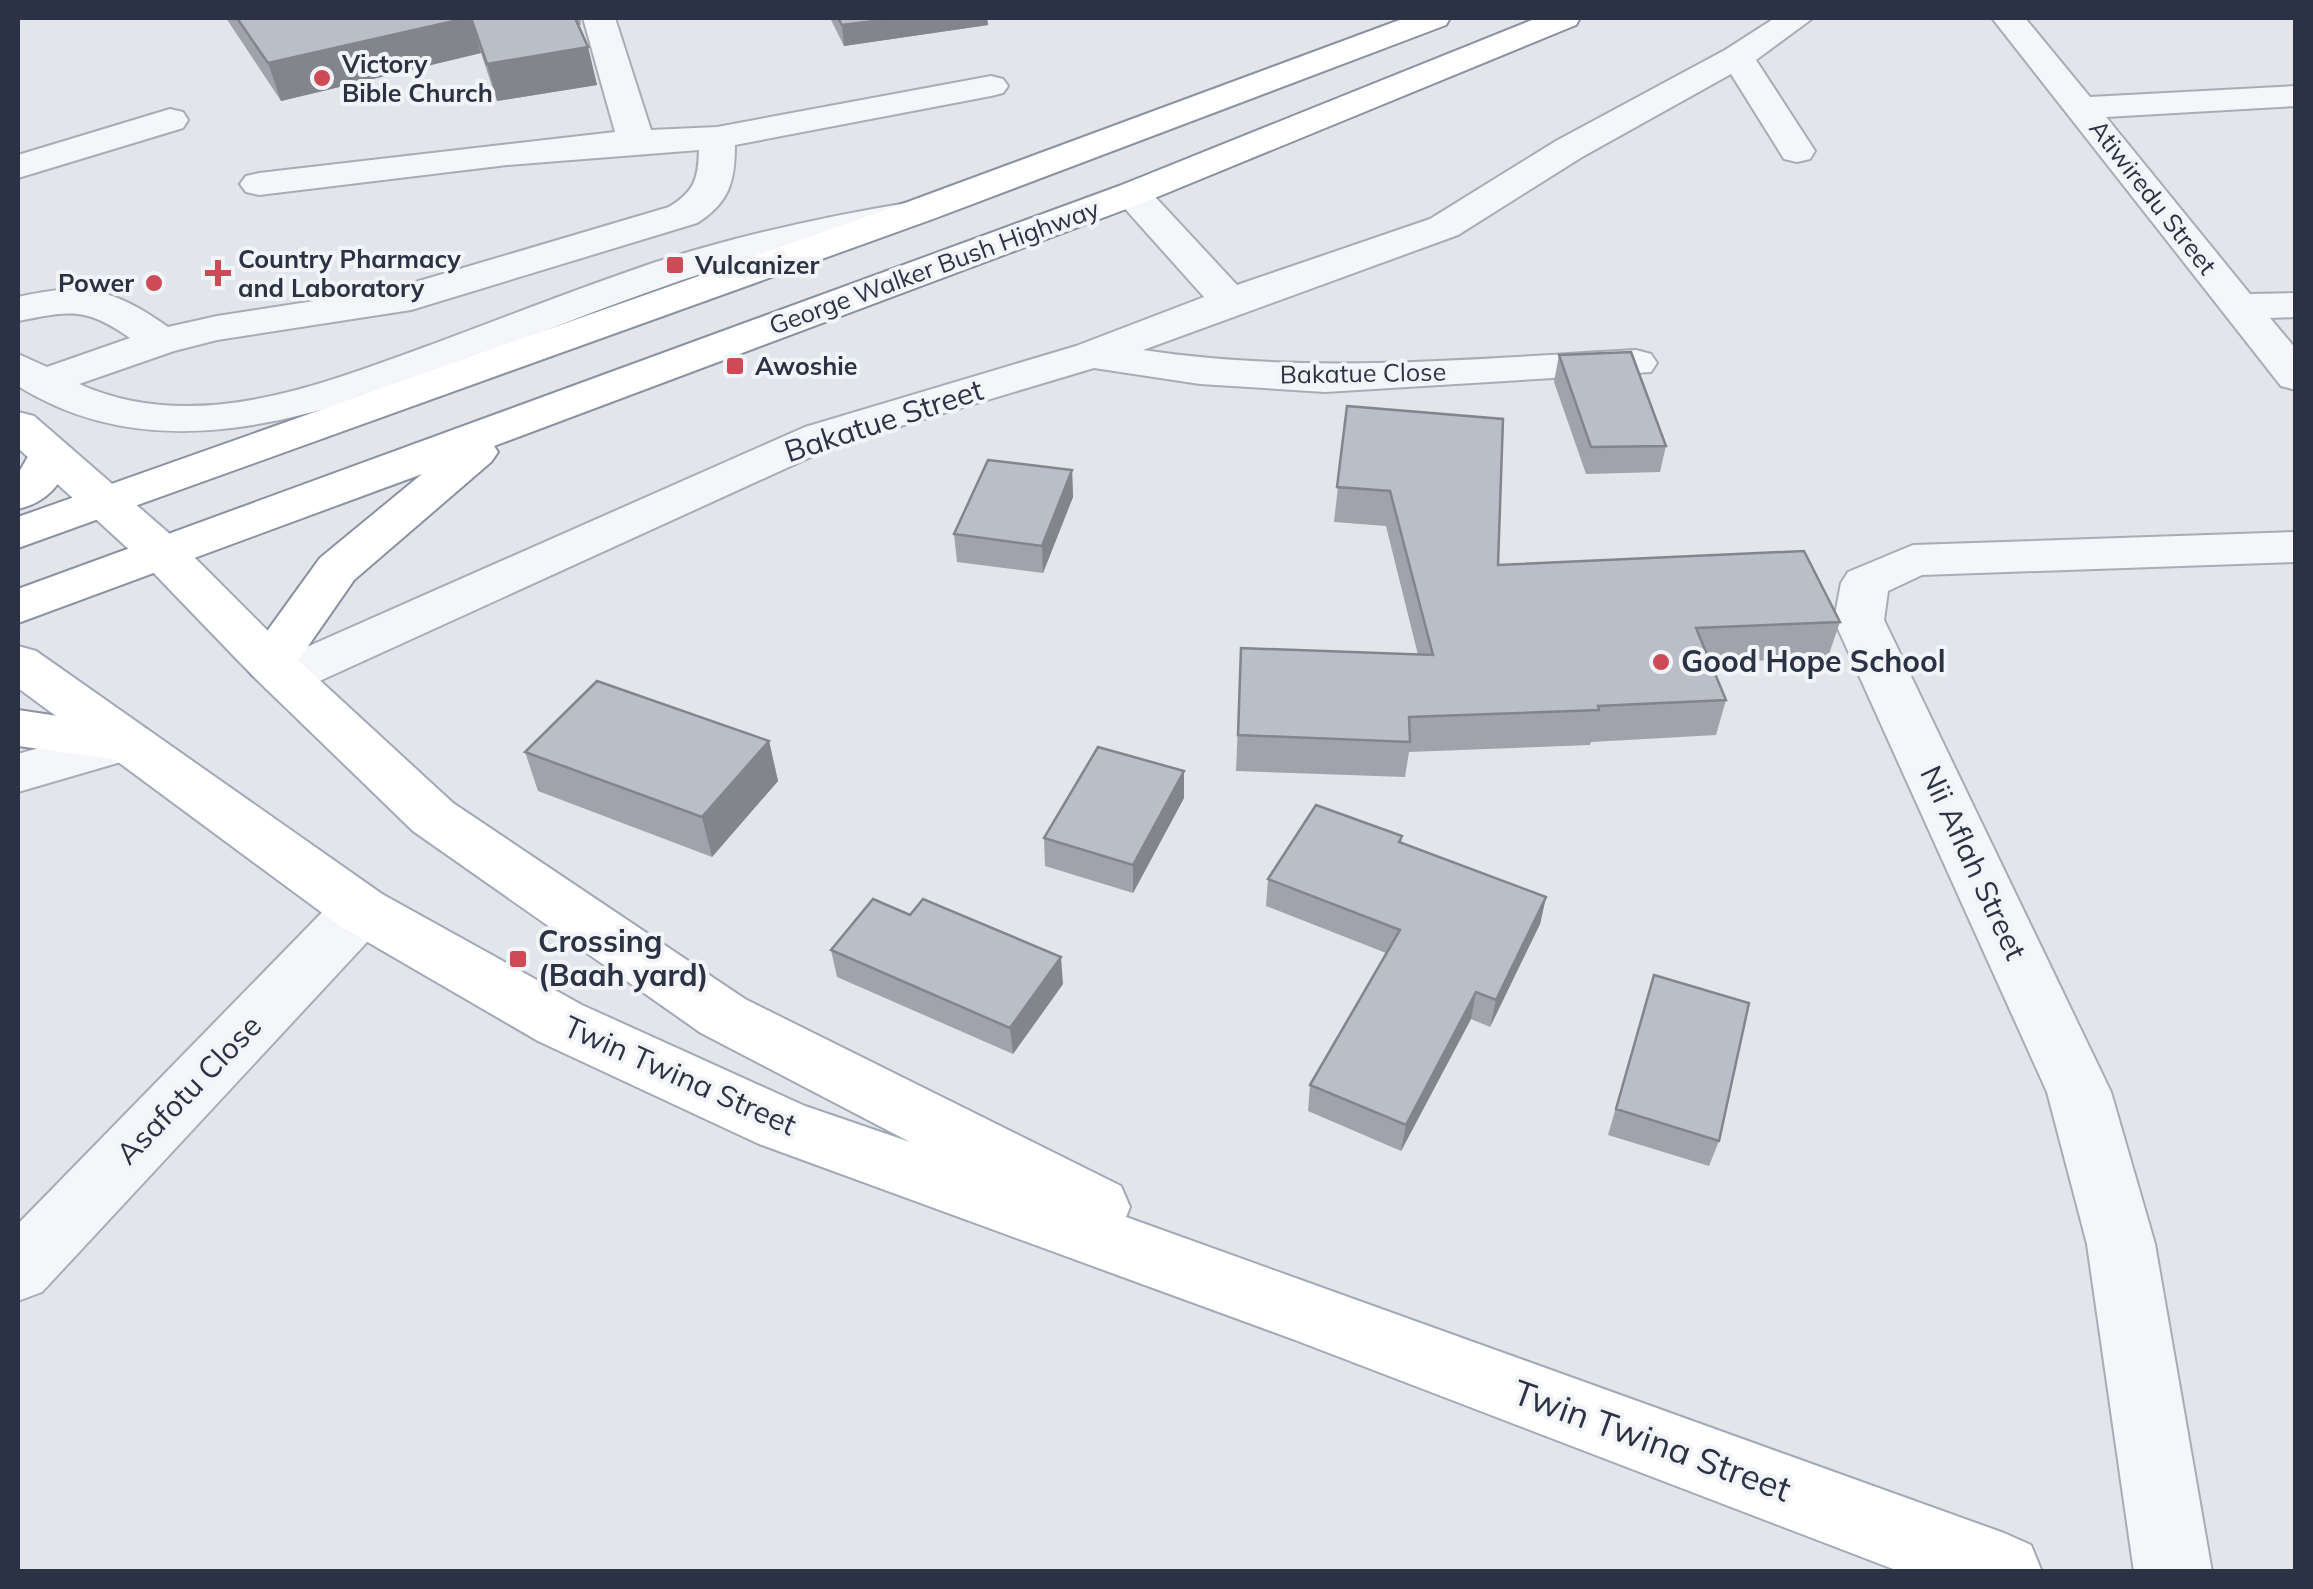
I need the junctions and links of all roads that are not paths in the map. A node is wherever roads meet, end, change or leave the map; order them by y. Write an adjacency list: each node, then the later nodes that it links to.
1 (599, 18): 14 (street)
2 (1434, 18): 12 (main road, George Walker Bush Highway)
3 (1564, 18): 18 (main road, George Walker Bush Highway)
4 (1797, 18): 7 (street, Bakatue Street)
5 (2008, 18): 10 (street, Atiwiredu Street)
6 (1255, 52): 12 (main road)
7 (1737, 57): 15 (street); 20 (street, Bakatue Street)
8 (991, 86): 13 (street)
9 (2296, 96): 10 (street)
10 (2082, 108): 22 (street, Atiwiredu Street)
11 (170, 120): 16 (street)
12 (1113, 137): 19 (main road, George Walker Bush Highway)
13 (717, 138): 14 (street); 24 (street)
14 (636, 141): 17 (street)
15 (1797, 151)
16 (18, 166)
17 (260, 184)
18 (1132, 194): 20 (street); 29 (main road, George Walker Bush Highway)
19 (920, 211): 27 (street, George Walker Bush Highway); 33 (main road, George Walker Bush Highway)
20 (1230, 300): 25 (street, Bakatue Street)
21 (2296, 305): 22 (street)
22 (2240, 306): 28 (street, Atiwiredu Street)
23 (18, 309): 24 (street)
24 (161, 341): 27 (street)
25 (1091, 355): 26 (street, Bakatue Close); 40 (street, Bakatue Street)
26 (1636, 363)
27 (29, 375)
28 (2296, 377)
29 (511, 423): 37 (main road, George Walker Bush Highway); 40 (main road)
30 (18, 424): 31 (main road, Twin Twina Street)
31 (50, 456): 32 (main road); 33 (main road, Twin Twina Street)
32 (18, 495)
33 (106, 502): 34 (main road, George Walker Bush Highway); 37 (main road, Twin Twina Street)
34 (18, 533)
35 (2296, 547): 48 (street, Nii Aflah Street)
36 (18, 552): 37 (main road)
37 (162, 553): 38 (main road, George Walker Bush Highway); 40 (main road, Twin Twina Street)
38 (18, 607)
39 (18, 663): 42 (main road, Twin Twina Street)
40 (277, 670): 46 (main road, Twin Twina Street)
41 (18, 728): 42 (main road)
42 (126, 742): 43 (street); 44 (main road, Twin Twina Street)
43 (18, 773)
44 (361, 910): 45 (street, Asafotu Close); 46 (main road, Twin Twina Street)
45 (18, 1270)
46 (1300, 1310): 47 (main road, Twin Twina Street)
47 (2004, 1572)
48 (2173, 1572)

